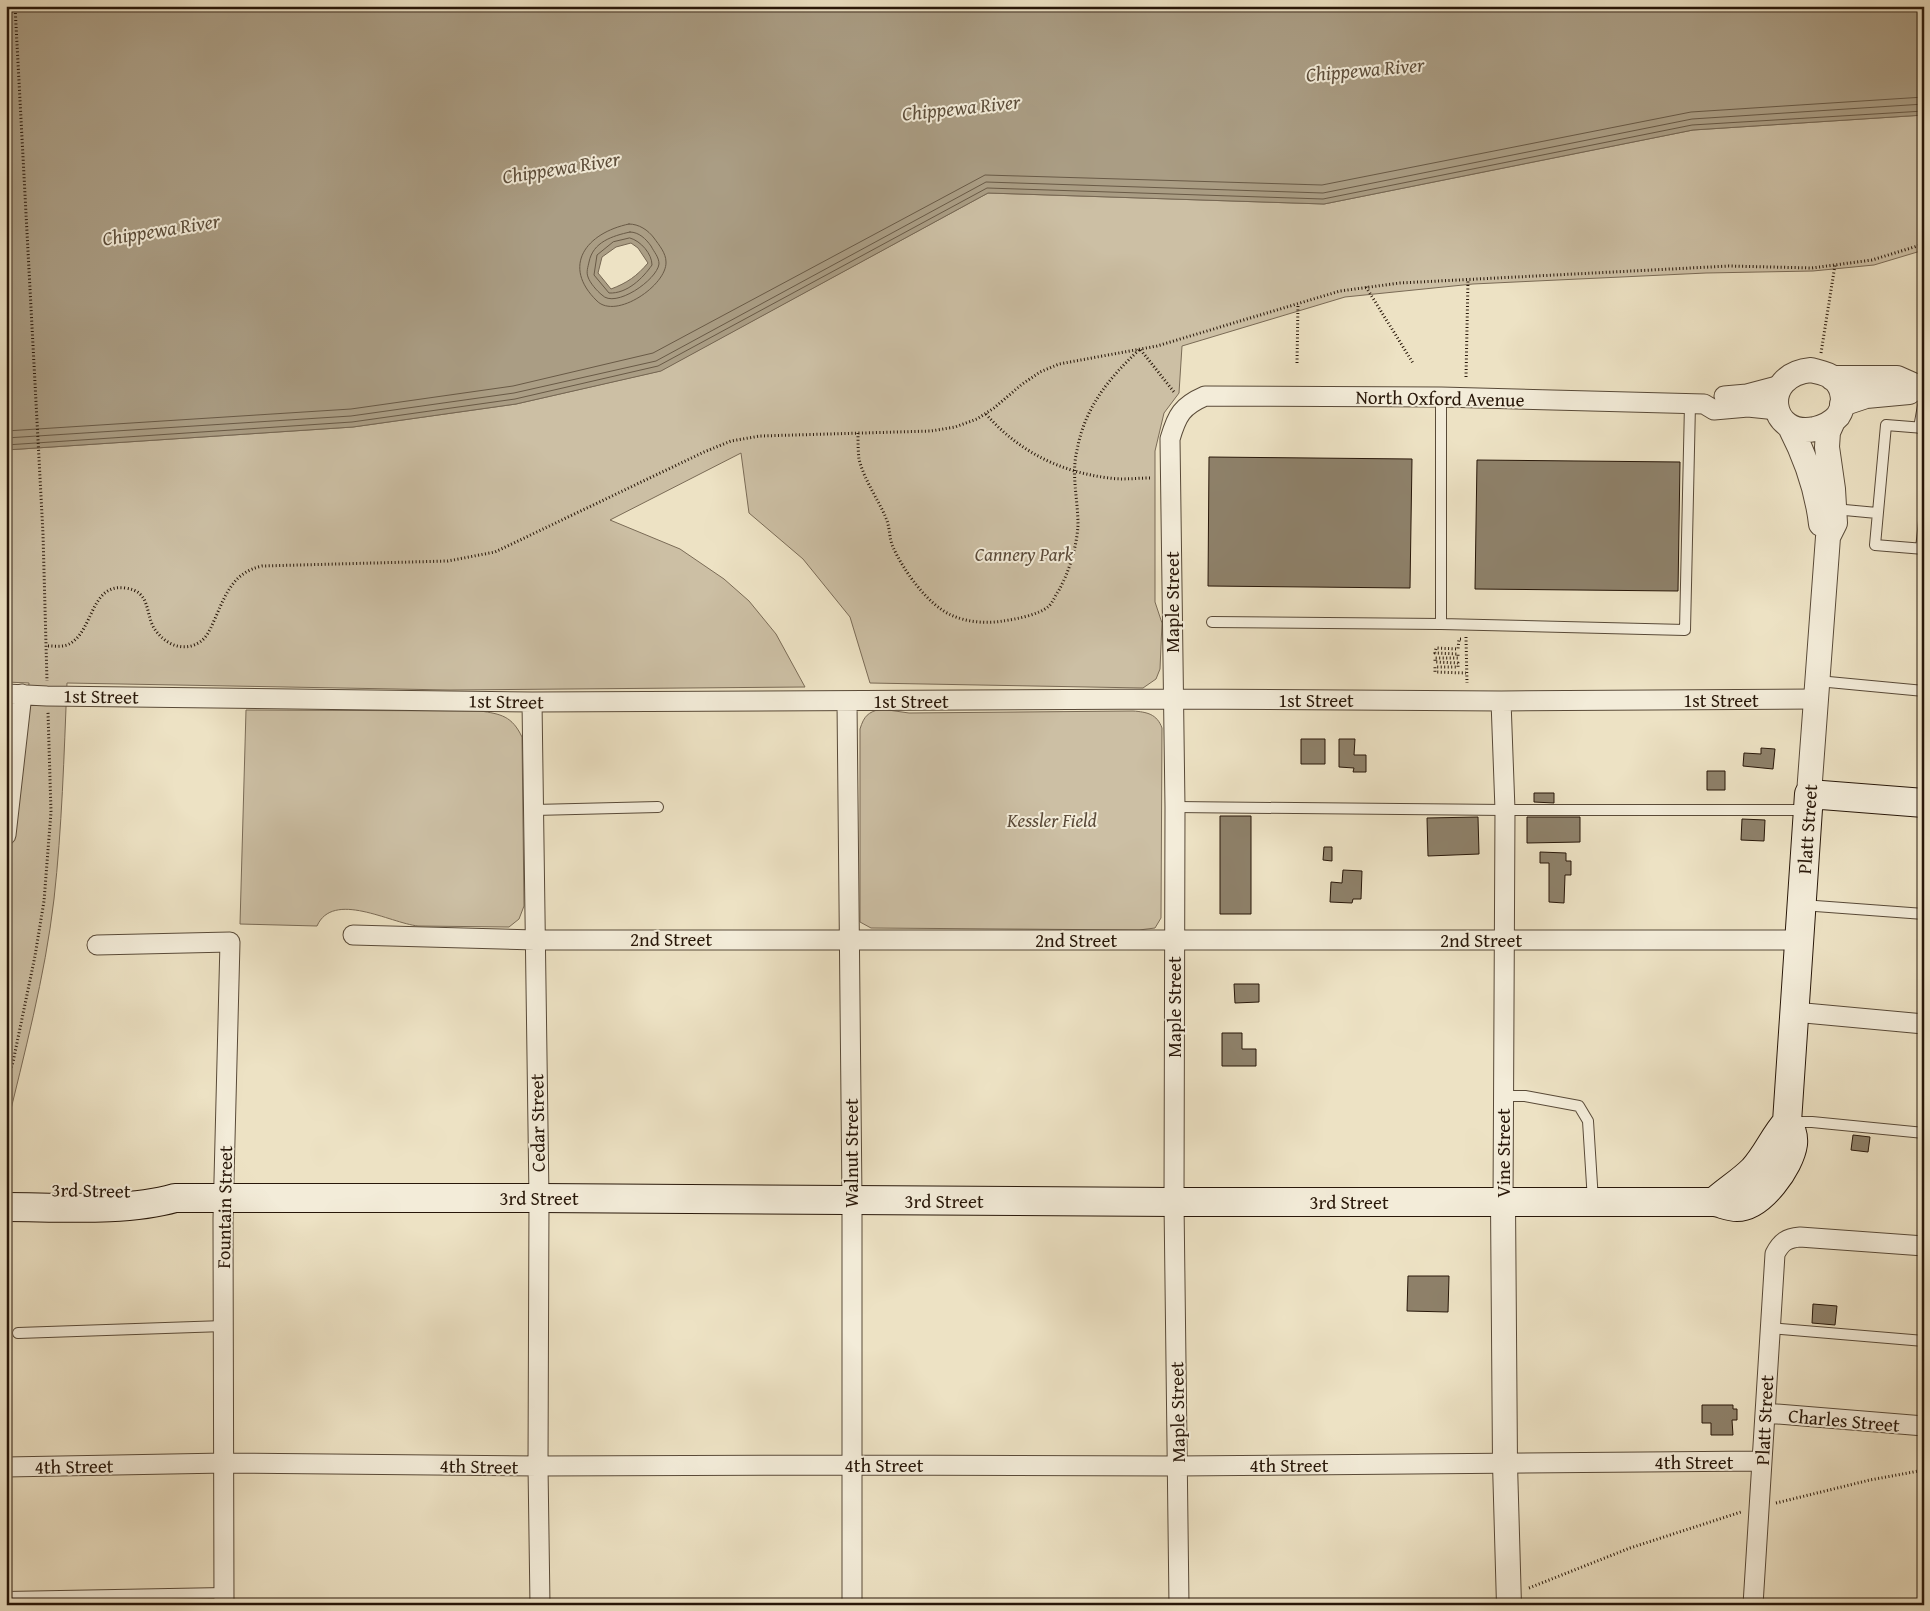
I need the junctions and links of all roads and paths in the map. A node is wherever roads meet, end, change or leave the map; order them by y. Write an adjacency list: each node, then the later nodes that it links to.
1 (16, 6): 35 (path)
2 (1924, 244): 3 (path)
3 (1835, 265): 4 (path); 8 (path)
4 (1468, 280): 5 (path); 11 (path)
5 (1366, 287): 6 (path); 10 (path)
6 (1298, 304): 7 (path); 9 (path)
7 (1140, 349): 15 (path); 21 (path); 25 (path)
8 (1820, 356)
9 (1297, 363)
10 (1413, 363)
11 (1466, 377)
12 (1832, 378): 13 (street); 14 (street); 20 (street)
13 (1781, 385): 18 (street, North Oxford Avenue); 22 (street)
14 (1924, 391): 20 (street)
15 (1174, 392)
16 (1441, 397): 18 (street, North Oxford Avenue); 19 (street, North Oxford Avenue); 33 (lane)
17 (1924, 400): 23 (lane)
18 (1697, 404): 22 (street, North Oxford Avenue); 33 (lane)
19 (1181, 411): 43 (street, Maple Street)
20 (1838, 413): 22 (street); 27 (street, Platt Street)
21 (986, 414): 24 (path); 25 (path)
22 (1784, 418): 30 (street, Platt Street)
23 (1921, 428): 28 (lane)
24 (858, 433): 25 (path); 35 (path)
25 (1073, 472): 26 (path)
26 (1151, 478)
27 (1834, 509): 28 (lane); 30 (street, Platt Street)
28 (1877, 513): 31 (lane)
29 (1924, 522): 31 (lane)
30 (1828, 537): 38 (street, Platt Street)
31 (1923, 549)
32 (1212, 622): 33 (lane)
33 (1440, 624)
34 (1466, 639): 37 (path)
35 (48, 646): 42 (path)
36 (1466, 647): 37 (path)
37 (1466, 673): 40 (path)
38 (1817, 690): 39 (lane); 44 (street, 1st Street); 47 (street, Platt Street)
39 (1924, 691)
40 (1467, 692)
41 (14, 694): 42 (street, 1st Street); 53 (street)
42 (47, 696): 45 (street, 1st Street); 65 (path)
43 (1172, 699): 44 (street, 1st Street); 46 (street, 1st Street); 50 (street, Maple Street)
44 (1501, 701): 52 (street, Vine Street)
45 (532, 702): 46 (street, 1st Street); 51 (street, Cedar Street)
46 (847, 702): 57 (street, Walnut Street)
47 (1809, 802): 48 (main road); 52 (lane); 54 (main road, Platt Street)
48 (1924, 803)
49 (658, 807): 51 (lane)
50 (1175, 808): 52 (lane); 59 (street, Maple Street)
51 (534, 810): 58 (street, Cedar Street)
52 (1505, 810): 60 (street, Vine Street)
53 (6, 835)
54 (1801, 904): 55 (lane); 61 (main road, Platt Street)
55 (1924, 914)
56 (353, 936): 58 (street, 2nd Street)
57 (849, 939): 58 (street, 2nd Street); 59 (street, 2nd Street); 74 (street, Walnut Street)
58 (535, 940): 73 (street, Cedar Street)
59 (1174, 940): 60 (street, 2nd Street); 75 (street, Maple Street)
60 (1504, 940): 61 (street, 2nd Street); 66 (street, Vine Street)
61 (1798, 940): 63 (main road, Platt Street)
62 (97, 945): 72 (street, Fountain Street)
63 (1794, 1012): 64 (street); 67 (main road, Platt Street)
64 (1924, 1024)
65 (6, 1084)
66 (1503, 1096): 76 (lane); 77 (street, Vine Street)
67 (1787, 1122): 68 (lane); 69 (main road, Platt Street)
68 (1924, 1133)
69 (1762, 1178): 76 (main road, 3rd Street)
70 (6, 1189): 71 (main road, 3rd Street)
71 (174, 1198): 72 (main road, 3rd Street); 78 (main road, 3rd Street)
72 (224, 1198): 73 (main road, 3rd Street); 80 (street, Fountain Street)
73 (539, 1198): 74 (main road, 3rd Street); 90 (street, Cedar Street)
74 (852, 1200): 75 (main road, 3rd Street); 88 (street, Walnut Street)
75 (1174, 1202): 77 (main road, 3rd Street); 91 (street, Maple Street)
76 (1593, 1202): 77 (main road, 3rd Street)
77 (1503, 1203): 89 (street, Vine Street)
78 (6, 1207)
79 (1924, 1246): 81 (street, Platt Street)
80 (224, 1326): 82 (lane); 87 (street, Fountain Street)
81 (1770, 1328): 83 (lane); 84 (street, Platt Street)
82 (18, 1333)
83 (1924, 1341)
84 (1765, 1413): 85 (street, Charles Street); 86 (street, Platt Street)
85 (1924, 1426)
86 (1762, 1461): 89 (street, 4th Street); 94 (street, Platt Street)
87 (225, 1463): 90 (street, 4th Street); 92 (street, 4th Street); 96 (street, Fountain Street)
88 (851, 1464): 90 (street, 4th Street); 91 (street, 4th Street); 99 (street, Walnut Street)
89 (1505, 1464): 91 (street, 4th Street); 97 (street, Vine Street)
90 (538, 1466): 98 (street, Cedar Street)
91 (1177, 1466): 100 (street, Maple Street)
92 (6, 1467)
93 (1924, 1470): 94 (path)
94 (1759, 1507): 97 (path); 101 (street, Platt Street)
95 (6, 1597): 96 (lane)
96 (224, 1599)
97 (1509, 1601)
98 (540, 1605)
99 (852, 1605)
100 (1179, 1605)
101 (1753, 1605)

